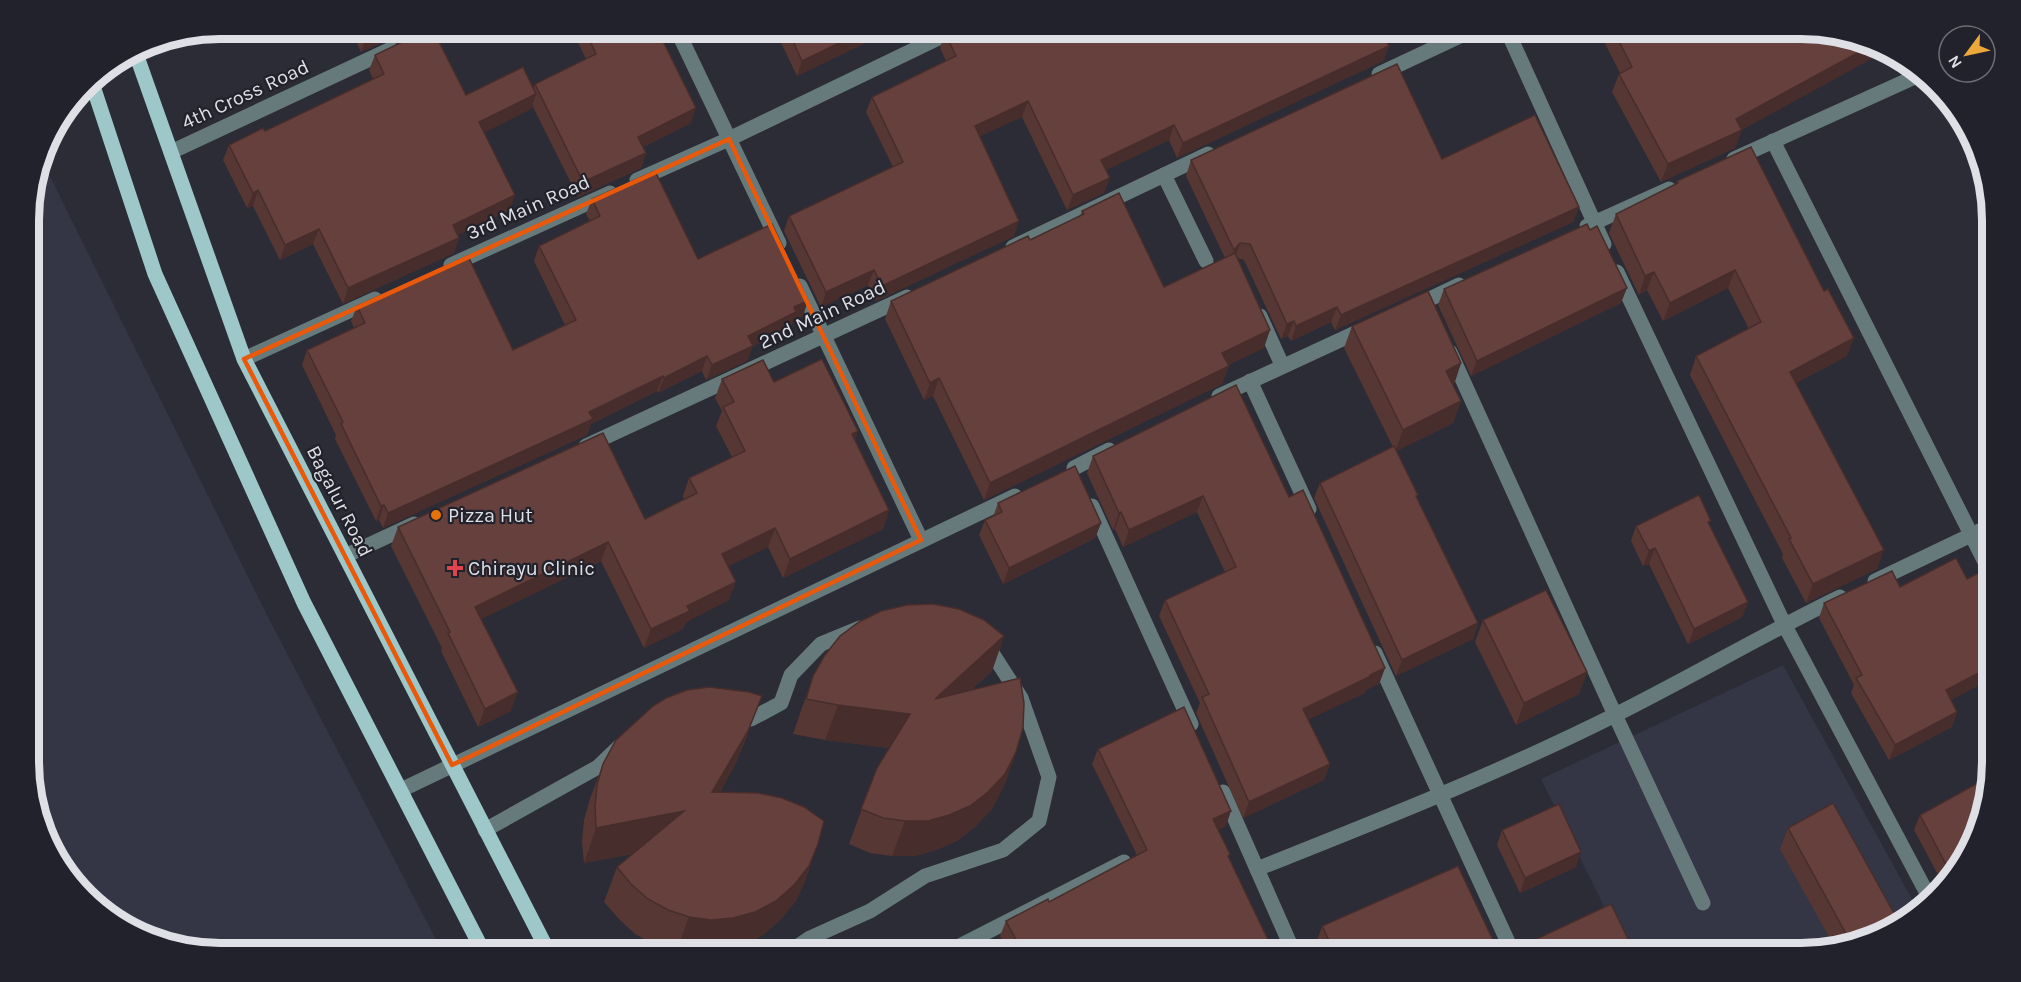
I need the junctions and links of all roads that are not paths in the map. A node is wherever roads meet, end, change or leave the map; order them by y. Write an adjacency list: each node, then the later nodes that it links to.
1 (681, 39): 10 (street)
2 (936, 39): 10 (street, 3rd Main Road)
3 (1454, 39): 8 (street)
4 (1511, 39): 17 (street)
5 (404, 43): 13 (street, 4th Cross Road)
6 (138, 59): 13 (main road, Bagalur Road)
7 (1913, 78): 11 (street)
8 (1369, 79)
9 (94, 90): 56 (main road)
10 (729, 139): 19 (street); 22 (street, 3rd Main Road)
11 (1773, 141): 14 (street); 42 (street)
12 (1218, 149): 15 (street)
13 (171, 152): 32 (main road, Bagalur Road)
14 (1721, 165)
15 (1164, 175): 20 (street); 21 (street)
16 (1678, 184): 17 (street)
17 (1594, 223): 18 (street); 47 (street)
18 (1573, 233)
19 (784, 253)
20 (994, 256)
21 (1206, 261)
22 (438, 271)
23 (794, 274): 31 (street)
24 (1468, 281): 28 (street)
25 (920, 291): 31 (street, 2nd Main Road)
26 (384, 295): 32 (street)
27 (1256, 306): 33 (street)
28 (1395, 314)
29 (1375, 324): 33 (street)
30 (1441, 333): 51 (street)
31 (824, 337): 37 (street, 2nd Main Road); 43 (street)
32 (244, 359): 44 (main road, Bagalur Road)
33 (1282, 365): 34 (street)
34 (1250, 381): 35 (street); 40 (street)
35 (1209, 402)
36 (1126, 442): 53 (street)
37 (573, 451)
38 (1033, 487): 43 (street)
39 (432, 516): 44 (street)
40 (1314, 519)
41 (1982, 529): 42 (street)
42 (1971, 534): 45 (street); 47 (street)
43 (921, 540): 54 (street)
44 (345, 556): 54 (main road, Bagalur Road)
45 (1982, 556)
46 (877, 621): 50 (street)
47 (1785, 624): 51 (street); 61 (street)
48 (972, 635): 65 (street)
49 (1367, 637): 57 (street)
50 (718, 715)
51 (1615, 715): 57 (street); 62 (street)
52 (629, 738): 58 (street)
53 (1199, 740)
54 (452, 765): 56 (street); 58 (main road, Bagalur Road)
55 (1219, 784): 60 (street)
56 (401, 790): 63 (main road)
57 (1441, 796): 60 (street); 68 (street)
58 (485, 830): 64 (main road, Bagalur Road)
59 (1124, 862): 66 (street)
60 (1257, 869): 67 (street)
61 (1926, 892)
62 (1703, 903)
63 (479, 943)
64 (544, 943)
65 (803, 943)
66 (966, 943)
67 (1290, 943)
68 (1508, 943)

